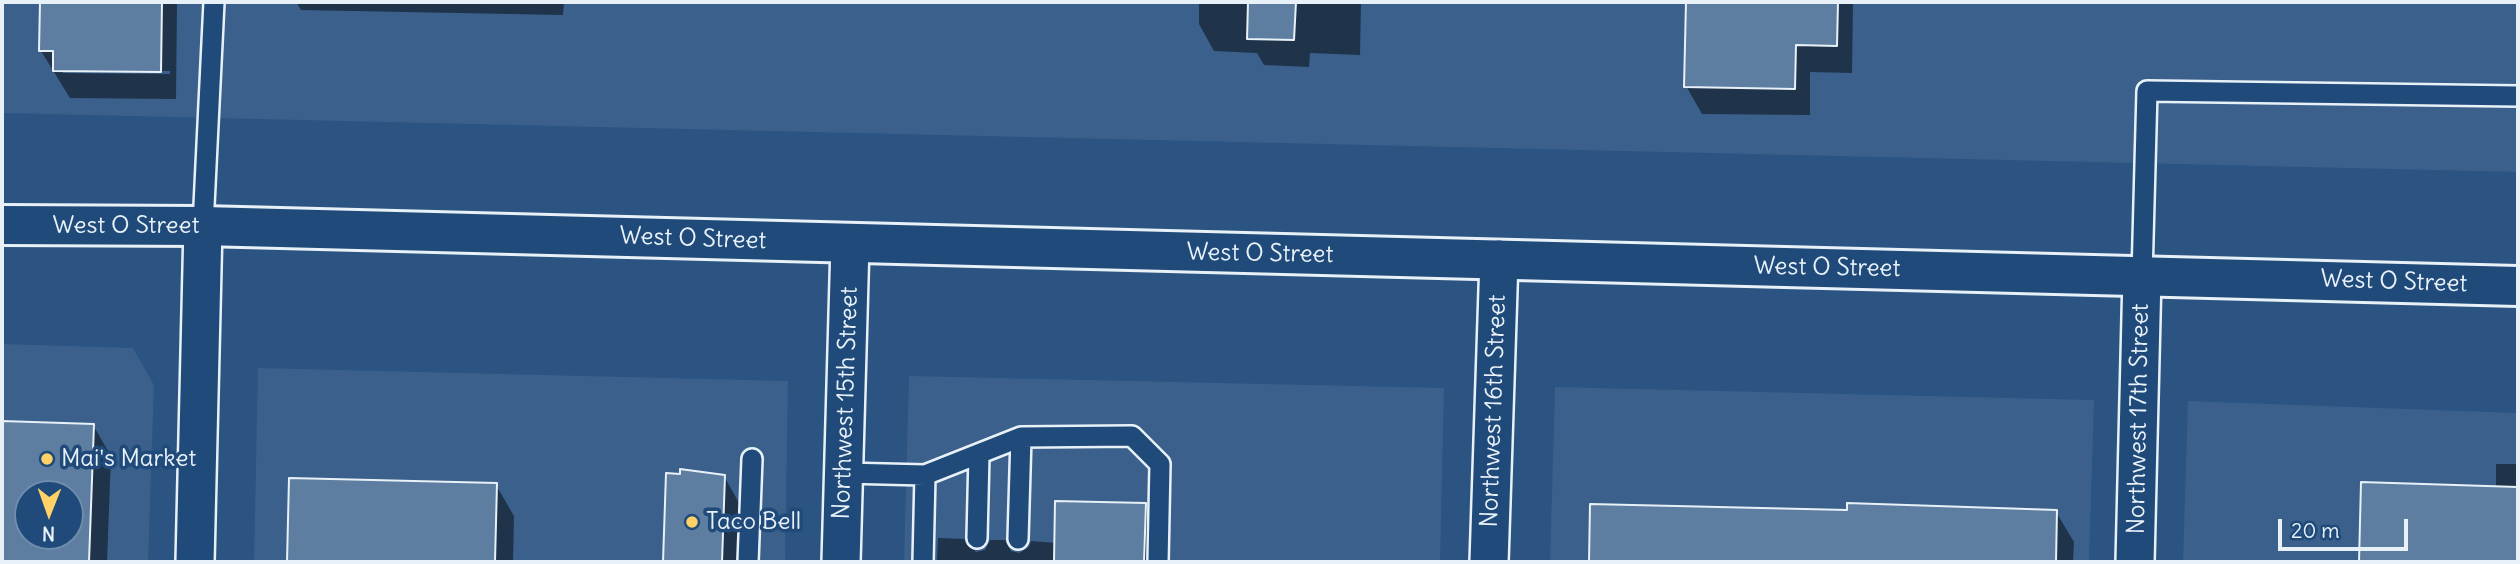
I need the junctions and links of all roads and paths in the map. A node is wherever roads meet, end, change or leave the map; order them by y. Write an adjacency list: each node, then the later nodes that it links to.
1 (214, 2): 4 (lane)
2 (2518, 96): 7 (lane)
3 (2, 225): 4 (main road, West O Street)
4 (203, 226): 5 (main road, West O Street); 16 (street)
5 (850, 244): 6 (main road, West O Street); 12 (street, Northwest 15th Street)
6 (1499, 260): 7 (main road, West O Street); 21 (street, Northwest 16th Street)
7 (2142, 276): 8 (main road, West O Street); 22 (street, Northwest 17th Street)
8 (2518, 286)
9 (1021, 437): 10 (lane); 15 (lane); 20 (lane)
10 (979, 455): 13 (lane); 14 (lane)
11 (752, 458): 17 (lane)
12 (844, 473): 13 (lane); 18 (street, Northwest 15th Street)
13 (925, 475): 19 (lane)
14 (977, 537)
15 (1018, 539)
16 (195, 562)
17 (748, 562)
18 (841, 562)
19 (923, 562)
20 (1158, 562)
21 (1489, 562)
22 (2135, 562)

